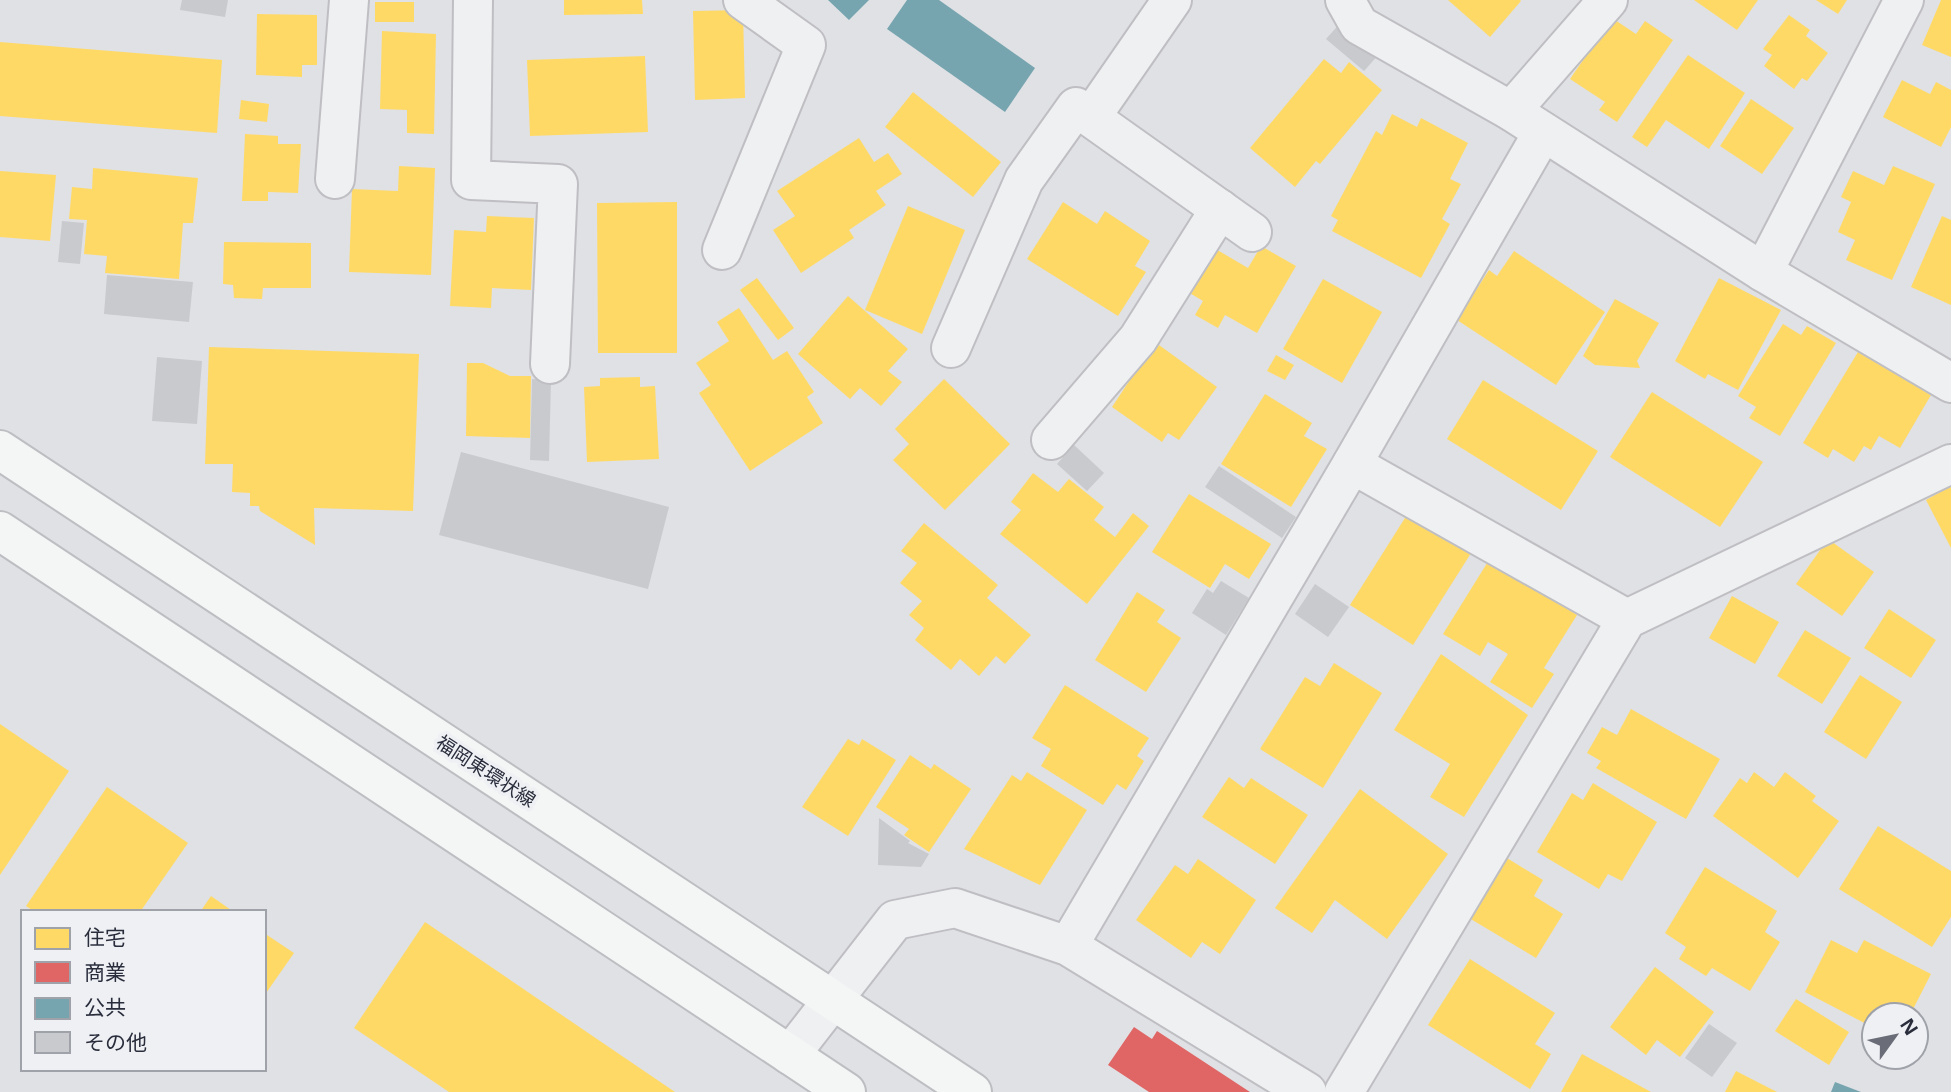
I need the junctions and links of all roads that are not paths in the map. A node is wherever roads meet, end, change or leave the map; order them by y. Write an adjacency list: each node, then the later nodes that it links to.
1 (349, 0): 11 (street)
2 (473, 0): 17 (street)
3 (743, 0): 14 (street)
4 (1172, 0): 9 (street)
5 (1345, 0): 8 (street)
6 (1608, 0): 8 (street)
7 (1904, 0): 15 (street)
8 (1511, 111): 10 (street)
9 (1091, 117): 12 (street); 16 (street)
10 (1543, 132): 15 (street); 21 (street)
11 (335, 178)
12 (1220, 209): 13 (street); 19 (street)
13 (1252, 232)
14 (722, 250)
15 (1763, 272): 18 (street)
16 (951, 348)
17 (550, 365)
18 (1951, 383)
19 (1051, 440)
20 (0, 450): 26 (main road, 福岡東環状線)
21 (1352, 464): 24 (street); 25 (street)
22 (1951, 464): 24 (street)
23 (0, 531): 27 (main road)
24 (1627, 619): 31 (street)
25 (1068, 946): 26 (street); 30 (street)
26 (831, 999): 27 (street); 29 (main road, 福岡東環状線)
27 (790, 1055): 28 (main road)
28 (846, 1092)
29 (972, 1092)
30 (1307, 1092)
31 (1344, 1092)

